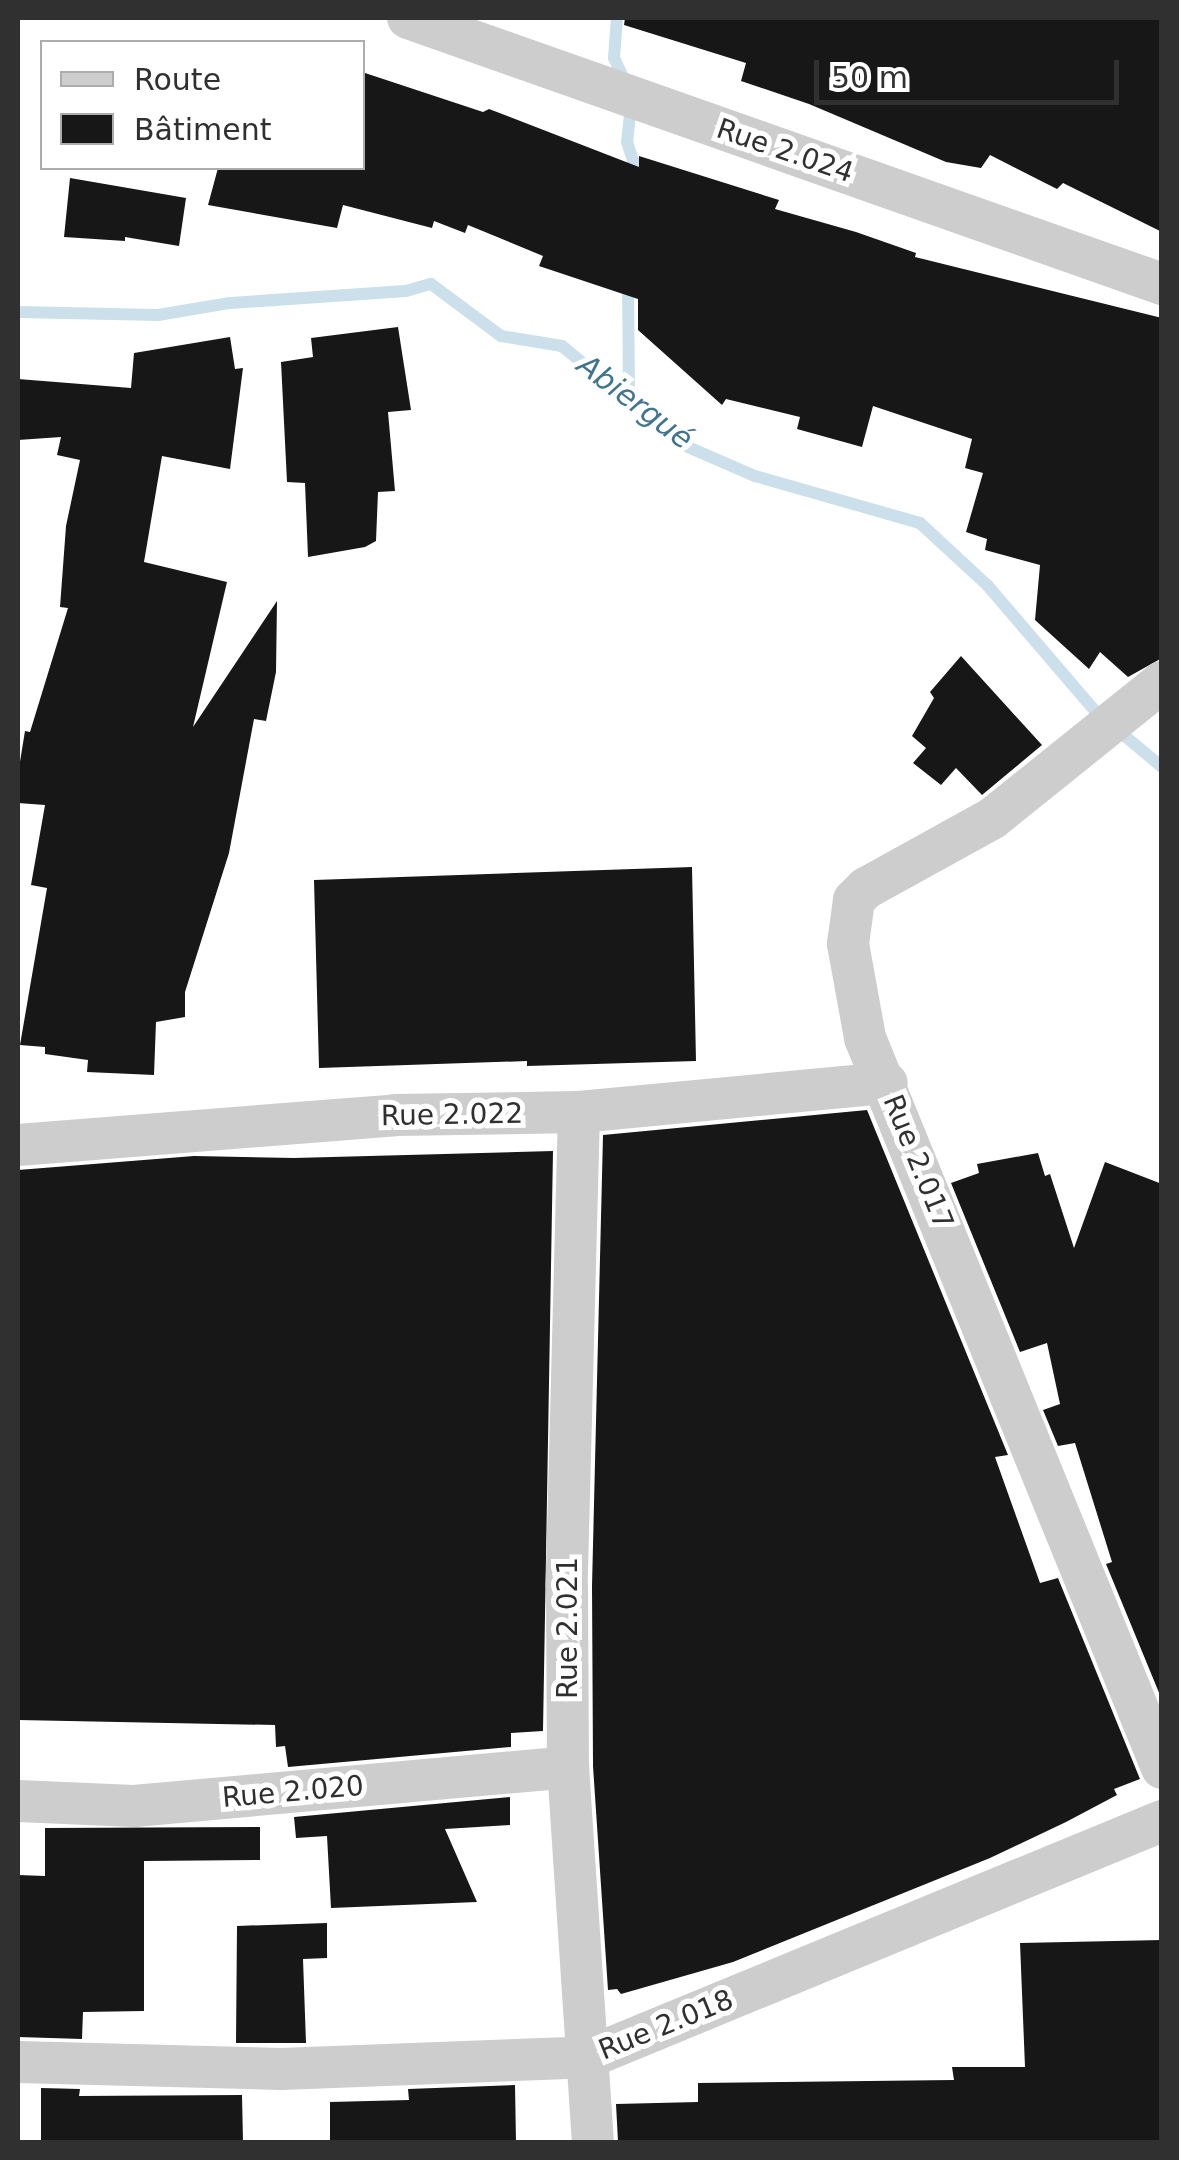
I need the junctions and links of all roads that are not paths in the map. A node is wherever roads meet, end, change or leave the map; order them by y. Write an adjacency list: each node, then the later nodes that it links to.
1 (408, 18): 2 (street, Rue 2.024)
2 (1162, 284)
3 (1162, 682): 4 (street, Rue 2.017)
4 (886, 1083): 5 (street, Rue 2.022); 8 (street, Rue 2.017)
5 (579, 1112): 6 (street, Rue 2.022); 7 (street, Rue 2.021)
6 (18, 1145)
7 (568, 1767): 9 (street, Rue 2.020); 11 (street, Rue 2.021)
8 (1162, 1768)
9 (18, 1801)
10 (1162, 1821): 11 (street, Rue 2.018)
11 (588, 2058): 12 (street, Rue 2.018); 13 (street, Rue 2.021)
12 (18, 2062)
13 (594, 2142)

